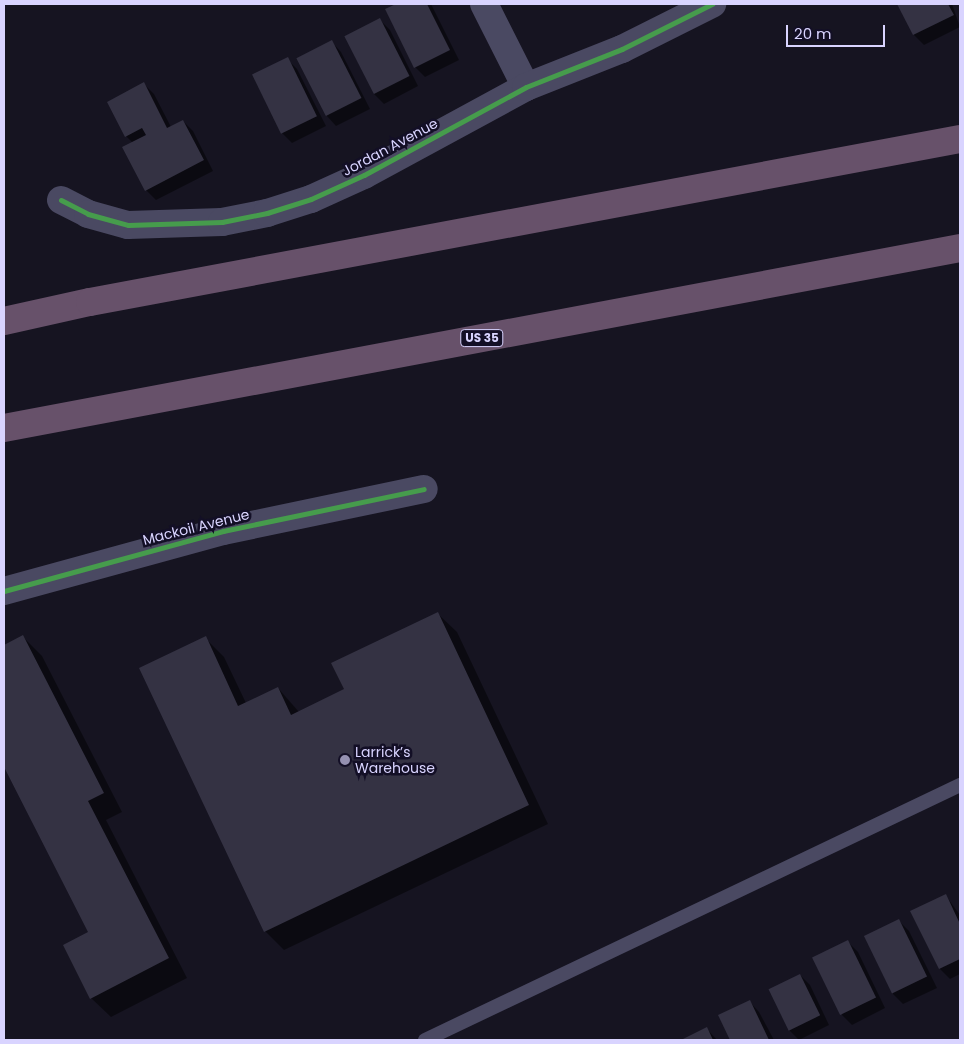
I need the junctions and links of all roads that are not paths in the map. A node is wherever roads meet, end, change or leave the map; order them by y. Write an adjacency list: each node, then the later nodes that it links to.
1 (484, 4): 3 (street)
2 (712, 4): 3 (street, Jordan Avenue)
3 (526, 87): 5 (street, Jordan Avenue)
4 (960, 139): 7 (highway)
5 (61, 200)
6 (960, 248): 8 (highway, US 35)
7 (4, 321)
8 (114, 407): 9 (highway, US 35); 10 (highway)
9 (4, 428)
10 (4, 446)
11 (424, 489): 12 (street, Mackoil Avenue)
12 (4, 591)
13 (960, 785): 14 (lane)
14 (425, 1040)

